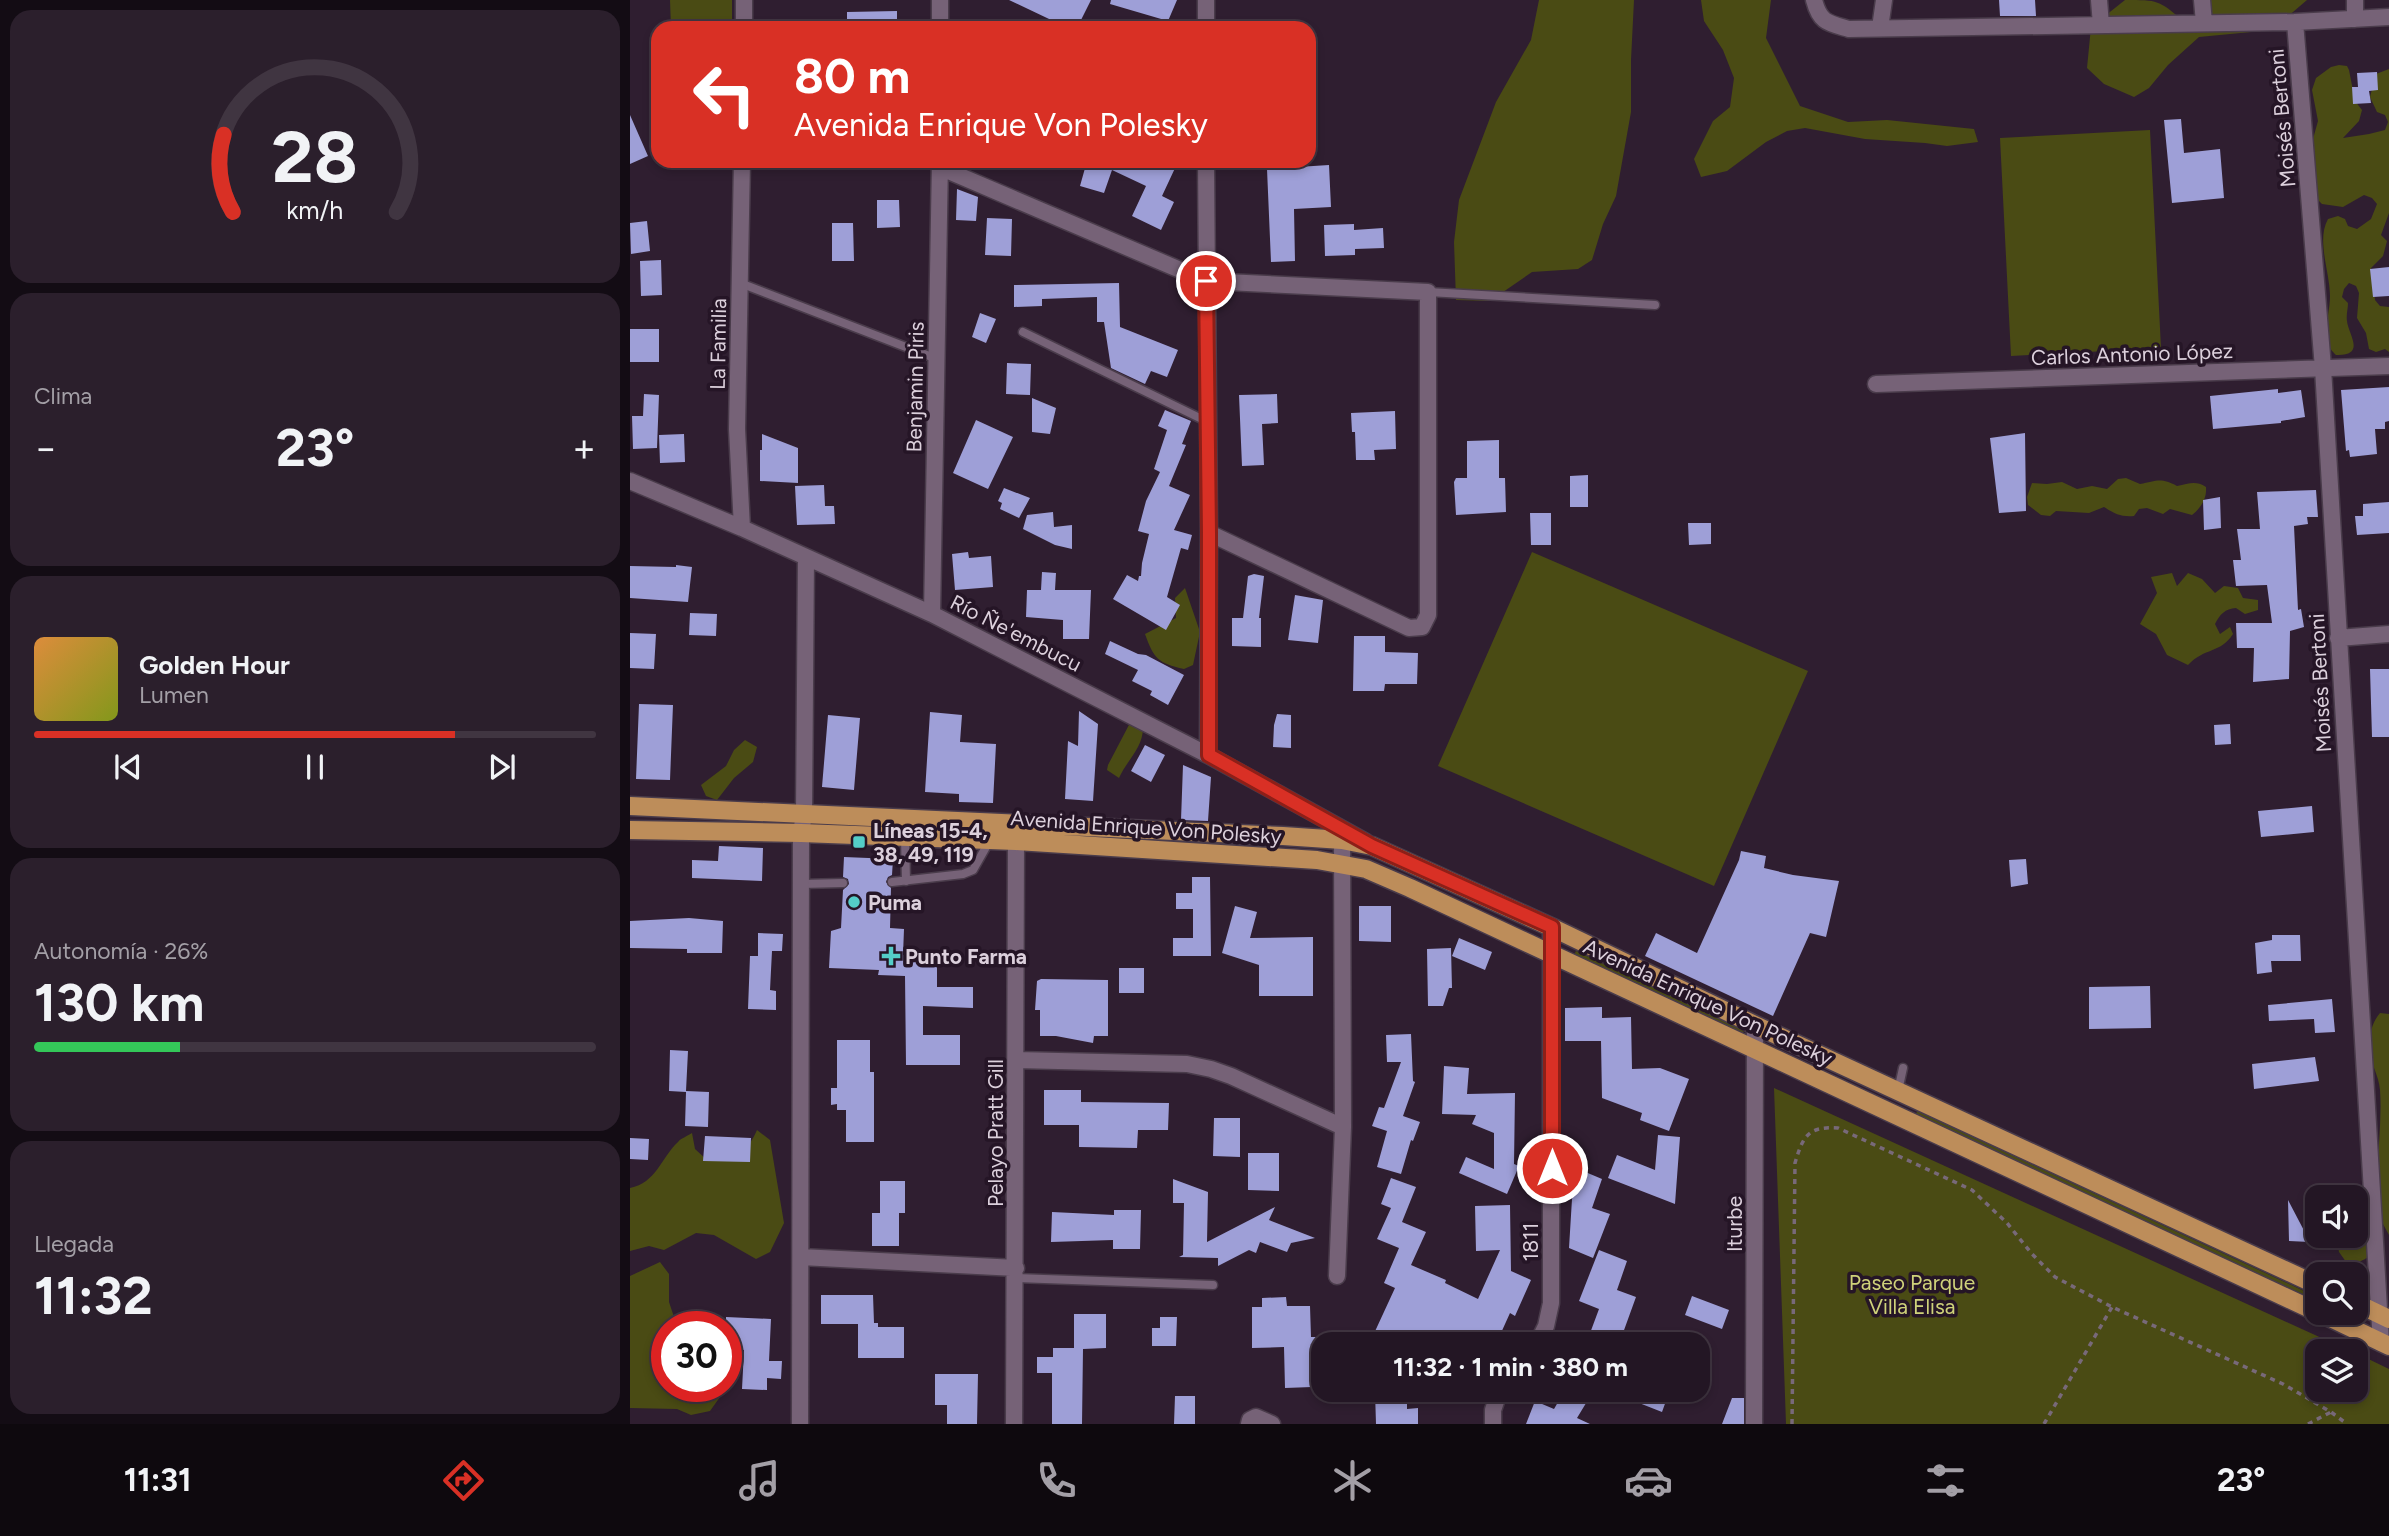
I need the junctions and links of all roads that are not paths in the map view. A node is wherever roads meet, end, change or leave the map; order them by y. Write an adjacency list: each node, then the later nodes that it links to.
1 (744, 0): 11 (street)
2 (940, 0): 12 (street)
3 (1206, 0): 13 (street)
4 (1814, 0): 17 (street)
5 (1884, 0): 17 (street)
6 (2099, 0): 16 (street)
7 (2202, 0): 15 (street)
8 (2355, 0): 10 (street)
9 (2389, 17): 10 (street)
10 (2355, 19): 14 (street)
11 (744, 21)
12 (940, 21)
13 (1206, 21)
14 (2295, 22): 15 (street); 29 (street, Moisés Bertoni)
15 (2204, 23): 16 (street)
16 (2102, 25): 17 (street)
17 (1880, 28)
18 (742, 168): 23 (street, La Familia)
19 (939, 168): 27 (street, Benjamin Piris)
20 (948, 168): 22 (street)
21 (1206, 168): 22 (street)
22 (1206, 281): 24 (street); 31 (street)
23 (740, 282): 27 (lane); 33 (street, La Familia)
24 (1428, 292): 25 (lane); 34 (street)
25 (1654, 304)
26 (1023, 332): 31 (lane)
27 (937, 359): 36 (street, Benjamin Piris)
28 (2389, 366): 29 (street, Carlos Antonio López)
29 (2323, 368): 30 (street, Carlos Antonio López); 38 (street, Moisés Bertoni)
30 (1876, 384)
31 (1208, 422): 34 (street)
32 (630, 481): 33 (street, Río Ñe'embucu)
33 (742, 527): 35 (street, Río Ñe'embucu)
34 (1209, 533): 39 (street)
35 (806, 557): 36 (street, Río Ñe'embucu); 41 (street)
36 (932, 614): 39 (street, Río Ñe'embucu)
37 (2389, 634): 38 (street)
38 (2339, 638): 70 (street, Moisés Bertoni)
39 (1209, 755): 48 (street, Río Ñe'embucu)
40 (630, 806): 41 (main road, Avenida Enrique Von Polesky)
41 (804, 814): 43 (street); 46 (main road, Avenida Enrique Von Polesky)
42 (630, 830): 43 (main road, Avenida Enrique Von Polesky)
43 (801, 833): 44 (main road, Avenida Enrique Von Polesky); 53 (street)
44 (905, 837): 45 (main road, Avenida Enrique Von Polesky); 50 (lane)
45 (990, 840): 47 (main road, Avenida Enrique Von Polesky); 50 (lane)
46 (1342, 840): 48 (main road, Avenida Enrique Von Polesky); 49 (street)
47 (1016, 841): 49 (main road, Avenida Enrique Von Polesky); 58 (street, Pelayo Pratt Gill)
48 (1372, 846): 54 (main road, Avenida Enrique Von Polesky)
49 (1341, 863): 55 (main road, Avenida Enrique Von Polesky); 62 (street)
50 (906, 881): 51 (lane)
51 (892, 882)
52 (843, 883): 53 (lane)
53 (801, 884): 63 (street)
54 (1552, 927): 55 (street, 1811); 56 (main road, Avenida Enrique Von Polesky)
55 (1552, 953): 57 (main road, Avenida Enrique Von Polesky); 72 (street, 1811)
56 (1755, 1025): 57 (street, Iturbe); 60 (main road, Avenida Enrique Von Polesky)
57 (1755, 1050): 61 (main road, Avenida Enrique Von Polesky); 80 (street, Iturbe)
58 (1016, 1060): 62 (street); 64 (street, Pelayo Pratt Gill)
59 (1903, 1068): 60 (lane)
60 (1898, 1091): 61 (main road); 66 (main road, Avenida Enrique Von Polesky)
61 (1889, 1112): 68 (main road, Avenida Enrique Von Polesky)
62 (1343, 1127): 65 (street)
63 (802, 1257): 64 (street); 75 (street)
64 (1016, 1273): 67 (lane); 76 (street, Pelayo Pratt Gill)
65 (1337, 1276)
66 (2305, 1279)
67 (1213, 1285)
68 (2305, 1306)
69 (2368, 1309): 70 (main road)
70 (2384, 1317): 73 (street, Moisés Bertoni)
71 (2344, 1325): 73 (main road, Avenida Enrique Von Polesky)
72 (1543, 1332)
73 (2385, 1345)
74 (1496, 1402): 79 (street)
75 (800, 1424)
76 (1014, 1424)
77 (1249, 1424): 78 (street)
78 (1272, 1424)
79 (1493, 1424)
80 (1754, 1424)

